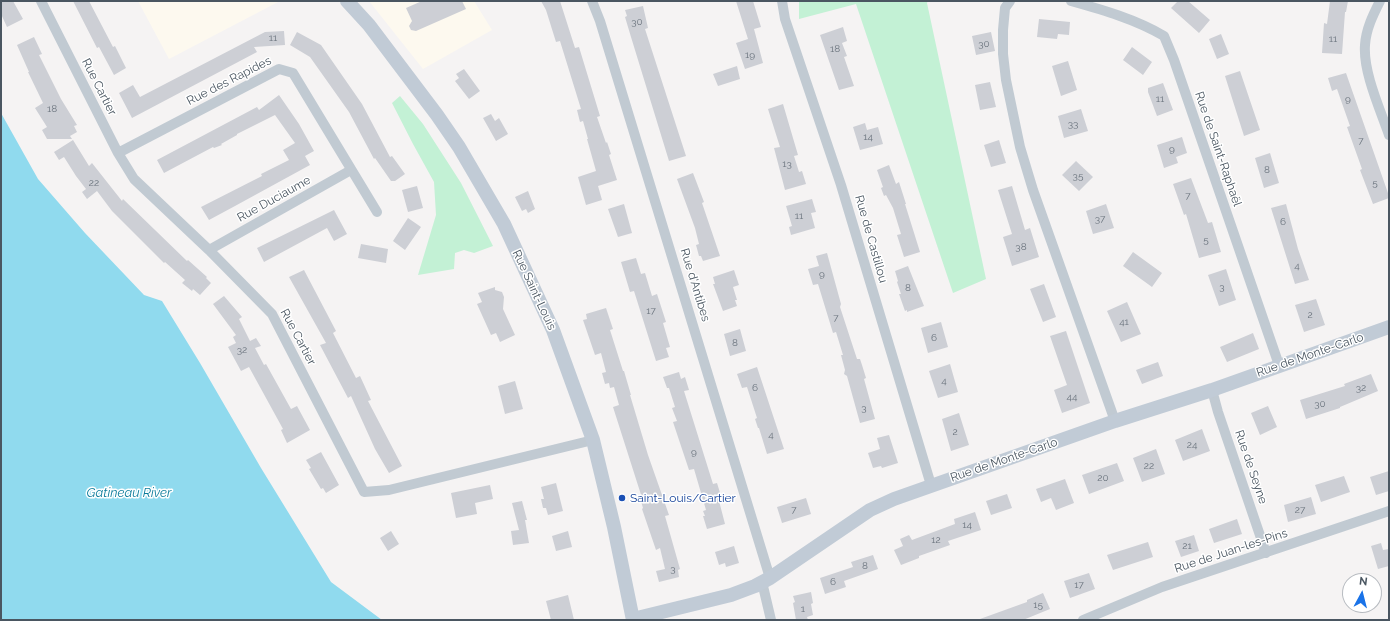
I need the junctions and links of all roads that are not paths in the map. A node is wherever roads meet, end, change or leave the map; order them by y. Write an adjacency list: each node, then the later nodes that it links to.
1 (41, 1): 9 (street, Rue Cartier)
2 (347, 1): 17 (street, Rue Saint-Louis)
3 (592, 1): 21 (street, Rue d'Antibes)
4 (782, 1): 18 (street, Rue de Castillou)
5 (1010, 1): 16 (street)
6 (1071, 1): 14 (street, Rue de Saint-Raphaël)
7 (1380, 1): 8 (street)
8 (1389, 135)
9 (118, 153): 10 (street, Rue des Rapides); 12 (street, Rue Cartier)
10 (351, 170): 11 (street, Rue des Rapides); 12 (street, Rue Duciaume)
11 (377, 212)
12 (209, 250): 17 (street, Rue Cartier)
13 (1389, 327): 14 (street, Rue de Monte-Carlo)
14 (1279, 365): 15 (street, Rue de Monte-Carlo)
15 (1212, 390): 16 (street, Rue de Monte-Carlo); 20 (street, Rue de Seyne)
16 (1115, 421): 18 (street, Rue de Monte-Carlo)
17 (593, 440): 22 (street, Rue Saint-Louis)
18 (931, 485): 21 (street, Rue de Monte-Carlo)
19 (1389, 512): 20 (street, Rue de Juan-les-Pins)
20 (1266, 553): 24 (street, Rue de Juan-les-Pins)
21 (766, 580): 22 (street, Rue de Monte-Carlo); 23 (street)
22 (633, 619)
23 (771, 620)
24 (1083, 620)

